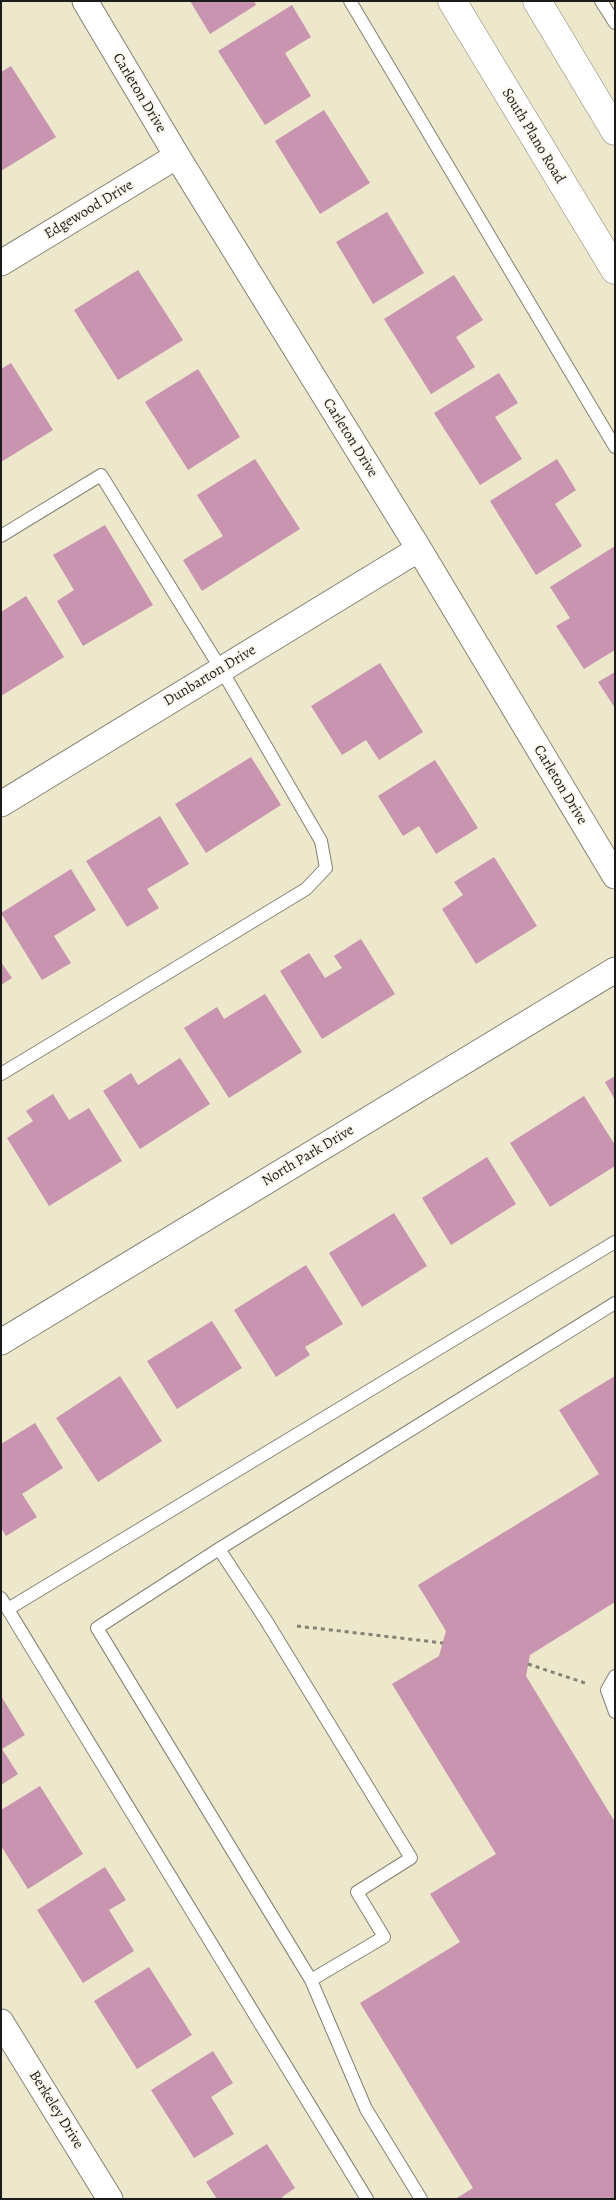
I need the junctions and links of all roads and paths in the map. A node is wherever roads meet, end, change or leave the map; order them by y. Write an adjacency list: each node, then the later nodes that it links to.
1 (85, 1): 8 (street, Carleton Drive)
2 (350, 1): 11 (lane)
3 (452, 1): 10 (main road, South Plano Road)
4 (537, 1): 7 (main road)
5 (602, 1): 6 (lane)
6 (615, 23)
7 (615, 131)
8 (177, 156): 9 (street, Edgewood Drive); 13 (street, Carleton Drive)
9 (1, 263)
10 (615, 270)
11 (615, 447)
12 (1, 536): 14 (lane)
13 (419, 549): 14 (street, Dunbarton Drive); 16 (street, Carleton Drive)
14 (221, 669): 15 (street, Dunbarton Drive); 18 (lane)
15 (1, 804)
16 (615, 876)
17 (615, 970): 21 (street, North Park Drive)
18 (1, 1074)
19 (615, 1242): 23 (lane)
20 (615, 1303): 22 (lane)
21 (1, 1342)
22 (219, 1549): 24 (lane); 30 (lane)
23 (4, 1603): 33 (lane)
24 (267, 1622): 25 (path); 30 (lane)
25 (443, 1643)
26 (528, 1664): 28 (path)
27 (615, 1676): 28 (lane)
28 (607, 1690): 29 (lane)
29 (615, 1712)
30 (311, 1980): 34 (lane)
31 (1, 2022): 32 (street, Berkeley Drive)
32 (110, 2199)
33 (366, 2199)
34 (421, 2199)

